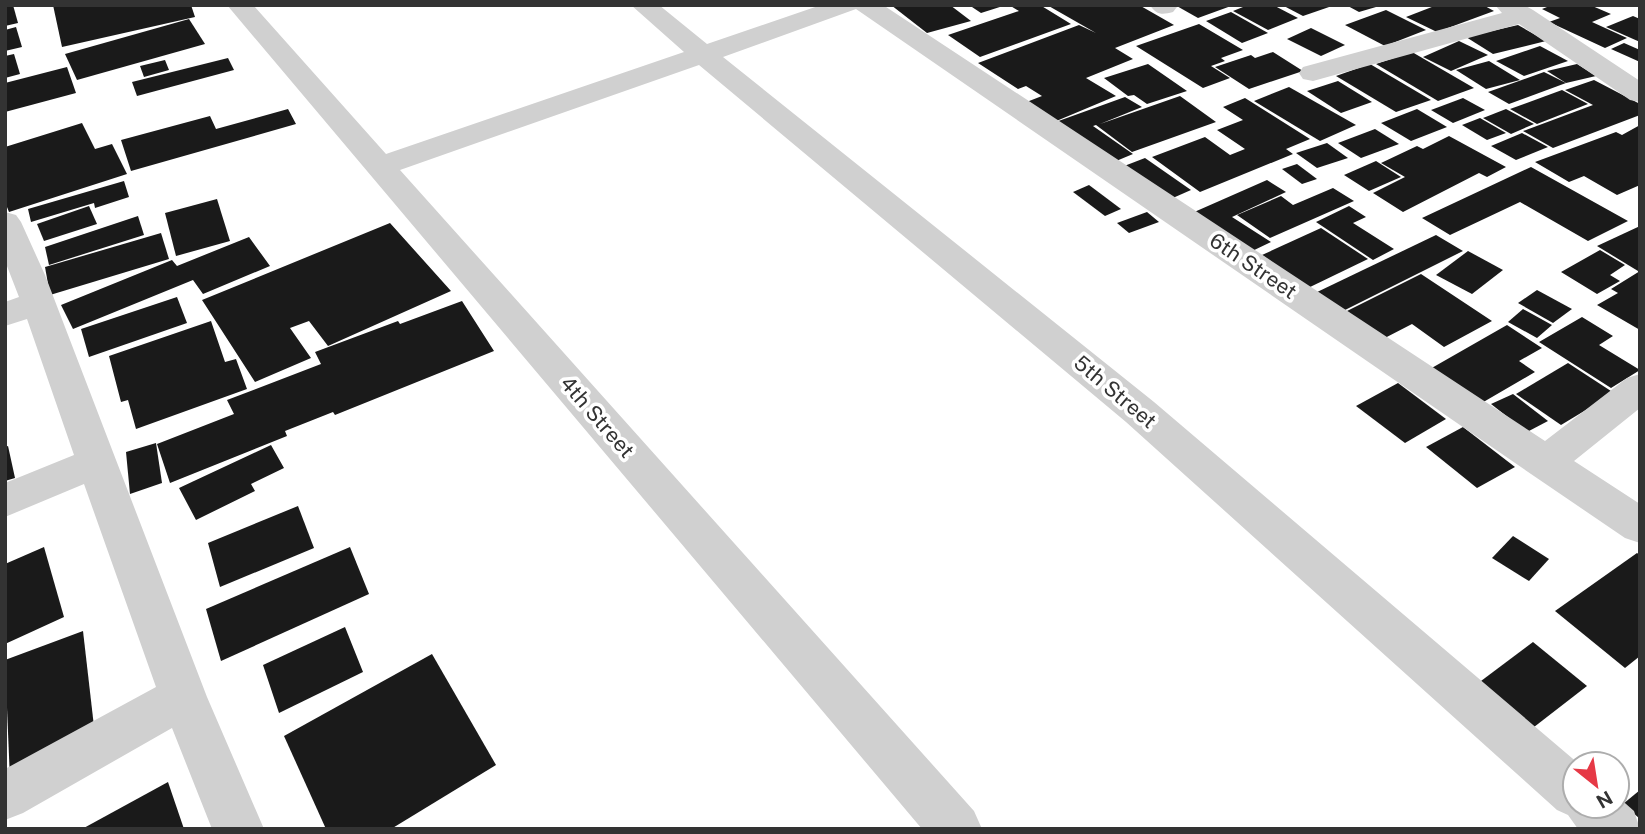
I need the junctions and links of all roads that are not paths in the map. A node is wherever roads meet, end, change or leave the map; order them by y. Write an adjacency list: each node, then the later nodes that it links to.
1 (239, 5): 9 (street, 4th Street)
2 (643, 5): 6 (street, 5th Street)
3 (846, 5): 6 (street)
4 (866, 5): 14 (street, 6th Street)
5 (1516, 10): 7 (street); 8 (street)
6 (703, 53): 9 (street); 18 (street, 5th Street)
7 (1312, 73)
8 (1640, 94)
9 (379, 167): 21 (street, 4th Street)
10 (5, 222): 11 (street)
11 (22, 309): 13 (street)
12 (1640, 387): 14 (street)
13 (96, 462): 15 (street); 17 (street)
14 (1545, 463): 16 (street, 6th Street)
15 (5, 500)
16 (1640, 526)
17 (183, 697): 19 (street); 20 (street)
18 (1561, 781)
19 (5, 796)
20 (238, 829)
21 (956, 829)

